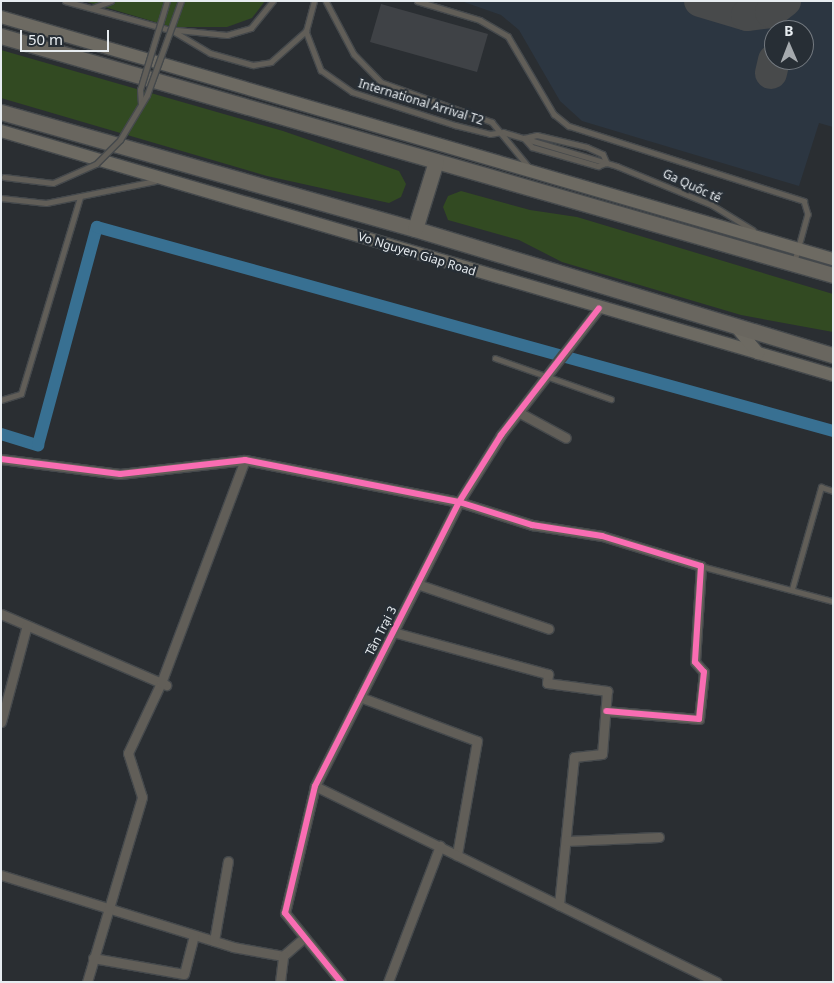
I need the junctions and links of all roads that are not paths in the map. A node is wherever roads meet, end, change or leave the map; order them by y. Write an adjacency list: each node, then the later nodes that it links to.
1 (65, 1): 9 (lane)
2 (111, 1): 9 (lane)
3 (167, 1): 14 (lane, bridge)
4 (181, 1): 14 (lane, bridge)
5 (273, 1): 11 (lane)
6 (314, 1): 12 (lane)
7 (326, 1): 18 (lane)
8 (417, 1): 30 (lane)
9 (91, 8): 11 (lane)
10 (1, 17): 23 (main road)
11 (170, 30): 12 (lane)
12 (306, 32): 18 (lane, International Arrival T2)
13 (1, 36): 21 (highway)
14 (141, 104): 24 (lane, bridge)
15 (1, 112): 19 (highway, Vo Nguyen Giap Road)
16 (1, 122): 19 (highway)
17 (1, 131): 25 (main road, Vo Nguyen Giap Road)
18 (503, 132): 20 (lane, Ga Quốc tế); 23 (lane)
19 (78, 134): 28 (highway, Vo Nguyen Giap Road)
20 (524, 138): 22 (lane, Ga Quốc tế); 22 (lane, Ga Quốc tế)
21 (436, 161): 28 (highway); 30 (highway)
22 (607, 162): 29 (lane, Ga Quốc tế)
23 (532, 170): 29 (main road)
24 (3, 176)
25 (163, 179): 26 (lane); 33 (main road, Vo Nguyen Giap Road)
26 (80, 197): 27 (lane); 41 (lane)
27 (1, 198)
28 (415, 229): 34 (highway, Vo Nguyen Giap Road)
29 (764, 238): 30 (main road); 30 (main road)
30 (791, 257): 31 (main road); 32 (highway)
31 (833, 259)
32 (833, 275)
33 (599, 308): 35 (main road, Vo Nguyen Giap Road); 39 (street, Tân Trại 3)
34 (737, 328): 35 (main road); 36 (highway, Vo Nguyen Giap Road)
35 (758, 353): 38 (main road, Vo Nguyen Giap Road)
36 (833, 355)
37 (496, 358): 39 (lane)
38 (833, 375)
39 (550, 377): 40 (lane); 42 (street, Tân Trại 3)
40 (612, 399)
41 (1, 400)
42 (520, 413): 43 (street); 47 (street, Tân Trại 3)
43 (566, 438)
44 (1, 459): 45 (street)
45 (246, 460): 47 (street); 56 (street)
46 (833, 491): 50 (lane)
47 (459, 502): 48 (street); 49 (street, Tân Trại 3)
48 (701, 566): 50 (lane); 58 (street)
49 (417, 584): 54 (street); 55 (street, Tân Trại 3)
50 (792, 589): 51 (lane)
51 (833, 601)
52 (1, 614): 53 (street)
53 (27, 625): 56 (street); 59 (street)
54 (549, 629)
55 (393, 632): 57 (street, Tân Trại 3); 58 (street)
56 (164, 684): 68 (street)
57 (360, 697): 60 (street, Tân Trại 3); 64 (street)
58 (606, 711): 62 (street)
59 (1, 722)
60 (315, 786): 63 (street); 70 (street, Tân Trại 3)
61 (659, 837): 62 (street)
62 (566, 841): 67 (street)
63 (440, 846): 64 (street); 77 (street)
64 (457, 855): 67 (street)
65 (228, 861): 71 (street)
66 (1, 874): 68 (street)
67 (559, 904): 78 (street)
68 (106, 910): 69 (street); 73 (street)
69 (194, 935): 71 (street); 73 (street)
70 (304, 938): 72 (street); 76 (street, Tân Trại 3)
71 (214, 941): 72 (street)
72 (283, 956): 75 (street)
73 (93, 958): 74 (street)
74 (87, 982)
75 (280, 982)
76 (341, 982)
77 (388, 982)
78 (717, 982)

